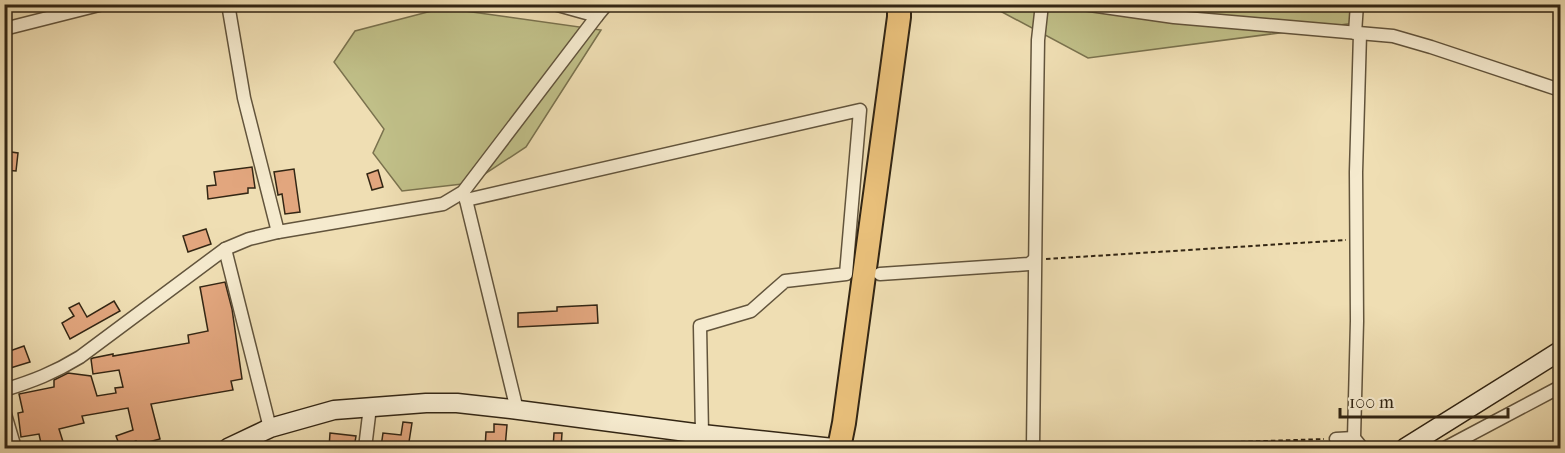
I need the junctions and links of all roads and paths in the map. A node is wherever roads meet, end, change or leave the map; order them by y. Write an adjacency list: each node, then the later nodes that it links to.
1 (103, 4): 10 (street)
2 (228, 4): 14 (street)
3 (554, 4): 9 (street)
4 (607, 4): 9 (street)
5 (1042, 4): 17 (street)
6 (1083, 4): 11 (street)
7 (1357, 4): 11 (street)
8 (900, 9): 33 (highway)
9 (597, 16): 13 (street)
10 (4, 29)
11 (1358, 33): 12 (street); 15 (street)
12 (1560, 90)
13 (464, 196): 14 (street); 23 (street); 26 (street)
14 (278, 232): 16 (street)
15 (1357, 239): 17 (path); 27 (street)
16 (225, 249): 21 (street); 25 (street)
17 (1034, 260): 18 (street); 34 (street)
18 (880, 273)
19 (1560, 351): 37 (street)
20 (1560, 387): 38 (street)
21 (4, 390)
22 (370, 407): 23 (street); 25 (street); 31 (street)
23 (517, 410): 26 (street)
24 (4, 411): 29 (street)
25 (270, 428): 30 (street)
26 (702, 434): 32 (street)
27 (1354, 438): 28 (street); 36 (street)
28 (1336, 439): 35 (path)
29 (15, 448)
30 (228, 448)
31 (365, 448)
32 (833, 448)
33 (839, 448)
34 (1033, 448)
35 (1061, 448)
36 (1362, 448)
37 (1405, 448)
38 (1445, 448)

